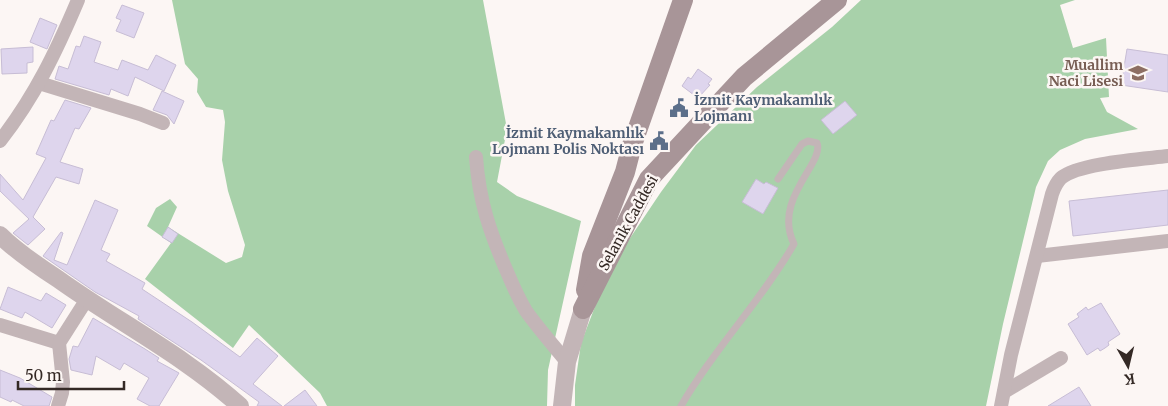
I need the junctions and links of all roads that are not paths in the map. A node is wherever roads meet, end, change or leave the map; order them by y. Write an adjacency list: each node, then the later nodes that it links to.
1 (78, 0): 4 (street)
2 (683, 0): 14 (main road)
3 (837, 0): 14 (main road, Selanik Caddesi)
4 (40, 83): 5 (street); 6 (street)
5 (163, 123)
6 (0, 141)
7 (476, 156): 18 (street)
8 (1168, 156): 12 (street)
9 (778, 179): 23 (lane)
10 (0, 236): 13 (street)
11 (1168, 241): 12 (street)
12 (1037, 256): 19 (street)
13 (87, 299): 16 (street); 21 (street)
14 (583, 309): 18 (street)
15 (0, 325): 16 (street)
16 (59, 343): 20 (street)
17 (1061, 358): 19 (street)
18 (567, 362): 22 (street)
19 (1004, 392): 24 (street)
20 (58, 406)
21 (240, 406)
22 (562, 406)
23 (681, 406)
24 (1001, 406)

